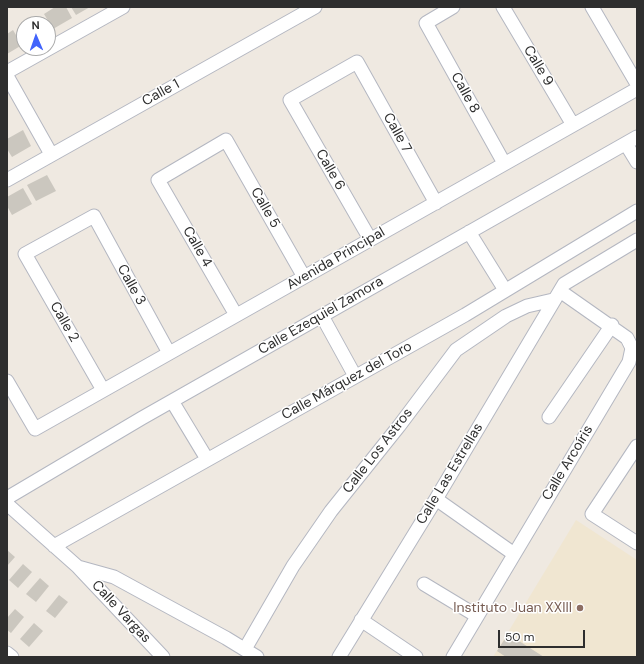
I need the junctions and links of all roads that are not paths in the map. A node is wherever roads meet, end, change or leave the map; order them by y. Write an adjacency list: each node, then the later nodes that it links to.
1 (123, 7): 7 (street)
2 (453, 7): 16 (street, Calle 8)
3 (503, 7): 11 (street, Calle 9)
4 (592, 7): 9 (street)
5 (307, 9): 14 (street, Calle 1)
6 (357, 62): 18 (street, Calle 7); 22 (street, Calle 6)
7 (7, 72)
8 (7, 76): 14 (street)
9 (637, 84)
10 (637, 89): 11 (street, Avenida Principal)
11 (573, 125): 16 (street, Avenida Principal)
12 (226, 140): 24 (street, Calle 5); 27 (street, Calle 4)
13 (632, 140): 15 (street); 21 (street, Calle Ezequiel Zamora)
14 (51, 154): 17 (street, Calle 1)
15 (637, 162)
16 (504, 163): 18 (street, Avenida Principal)
17 (7, 180)
18 (436, 203): 22 (street, Avenida Principal)
19 (637, 211): 25 (street, Calle Márquez del Toro)
20 (94, 216): 30 (street, Calle 3); 33 (street, Calle 2)
21 (469, 232): 25 (street); 28 (street, Calle Ezequiel Zamora)
22 (370, 239): 24 (street, Avenida Principal)
23 (637, 240): 26 (street, Calle Las Estrellas)
24 (304, 277): 27 (street, Avenida Principal)
25 (505, 290): 31 (street, Calle Márquez del Toro)
26 (557, 295): 29 (street, Calle Arcoíris); 39 (street, Calle Las Estrellas); 48 (street, Calle Los Astros)
27 (236, 315): 30 (street, Avenida Principal)
28 (322, 316): 31 (street); 34 (street, Calle Ezequiel Zamora)
29 (612, 326): 35 (street); 43 (street, Calle Arcoíris)
30 (169, 353): 33 (street, Avenida Principal)
31 (355, 376): 37 (street, Calle Márquez del Toro)
32 (7, 380): 33 (street, Avenida Principal)
33 (103, 390)
34 (172, 401): 37 (street); 38 (street, Calle Ezequiel Zamora)
35 (549, 416)
36 (637, 446): 41 (street)
37 (207, 459): 42 (street, Calle Márquez del Toro)
38 (7, 498)
39 (436, 499): 43 (street); 47 (street, Calle Las Estrellas)
40 (7, 504): 42 (street, Calle Vargas)
41 (637, 543)
42 (54, 546): 44 (street, Calle Vargas)
43 (514, 554): 46 (street, Calle Arcoíris)
44 (78, 567): 48 (street); 52 (street, Calle Vargas)
45 (424, 584): 46 (street)
46 (477, 616): 55 (street, Calle Arcoíris)
47 (361, 620): 50 (street); 54 (street, Calle Las Estrellas)
48 (245, 649): 53 (street)
49 (7, 653): 51 (street)
50 (416, 656)
51 (12, 657)
52 (163, 657)
53 (257, 657)
54 (338, 657)
55 (453, 657)

